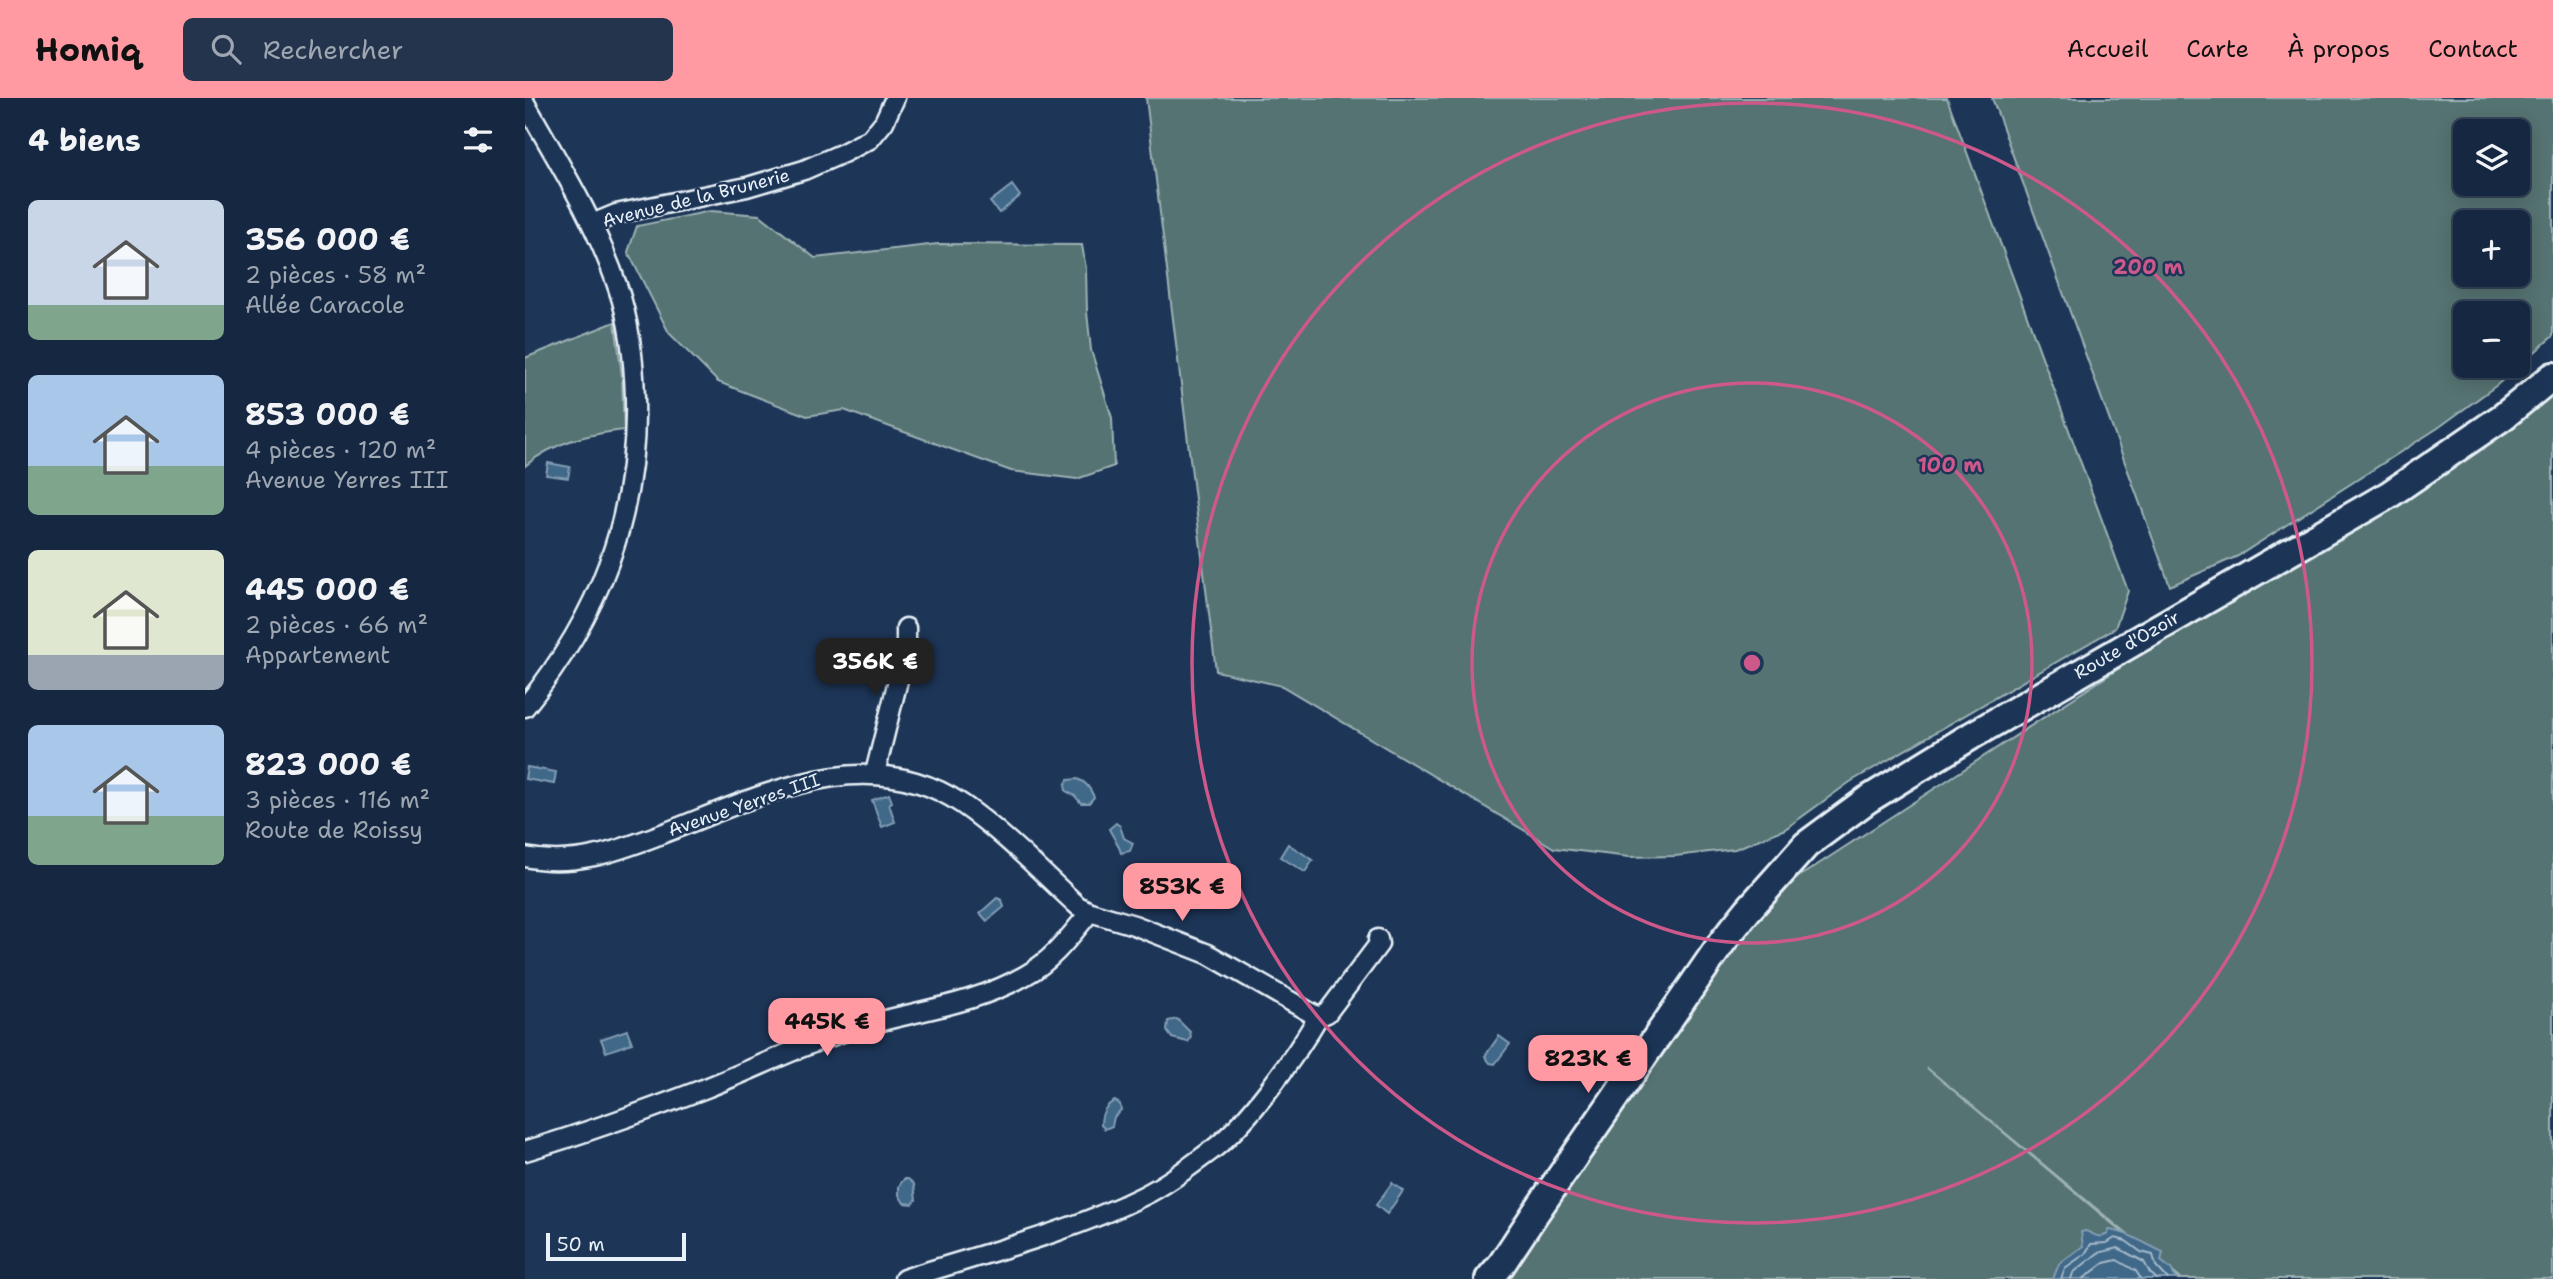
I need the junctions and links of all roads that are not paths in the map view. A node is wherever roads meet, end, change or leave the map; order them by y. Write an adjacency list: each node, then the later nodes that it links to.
1 (895, 98): 3 (street, Avenue de la Brunerie)
2 (525, 103): 3 (street)
3 (592, 224): 6 (street)
4 (2553, 376): 14 (main road, Route d'Ozoir)
5 (906, 628): 7 (street)
6 (525, 707)
7 (875, 773): 8 (street, Avenue Yerres III); 9 (street, Avenue Yerres III)
8 (525, 857)
9 (1090, 912): 11 (street, Avenue Yerres III); 12 (street)
10 (1378, 939): 11 (street)
11 (1318, 1017): 13 (street)
12 (525, 1151)
13 (904, 1279)
14 (1489, 1279)

